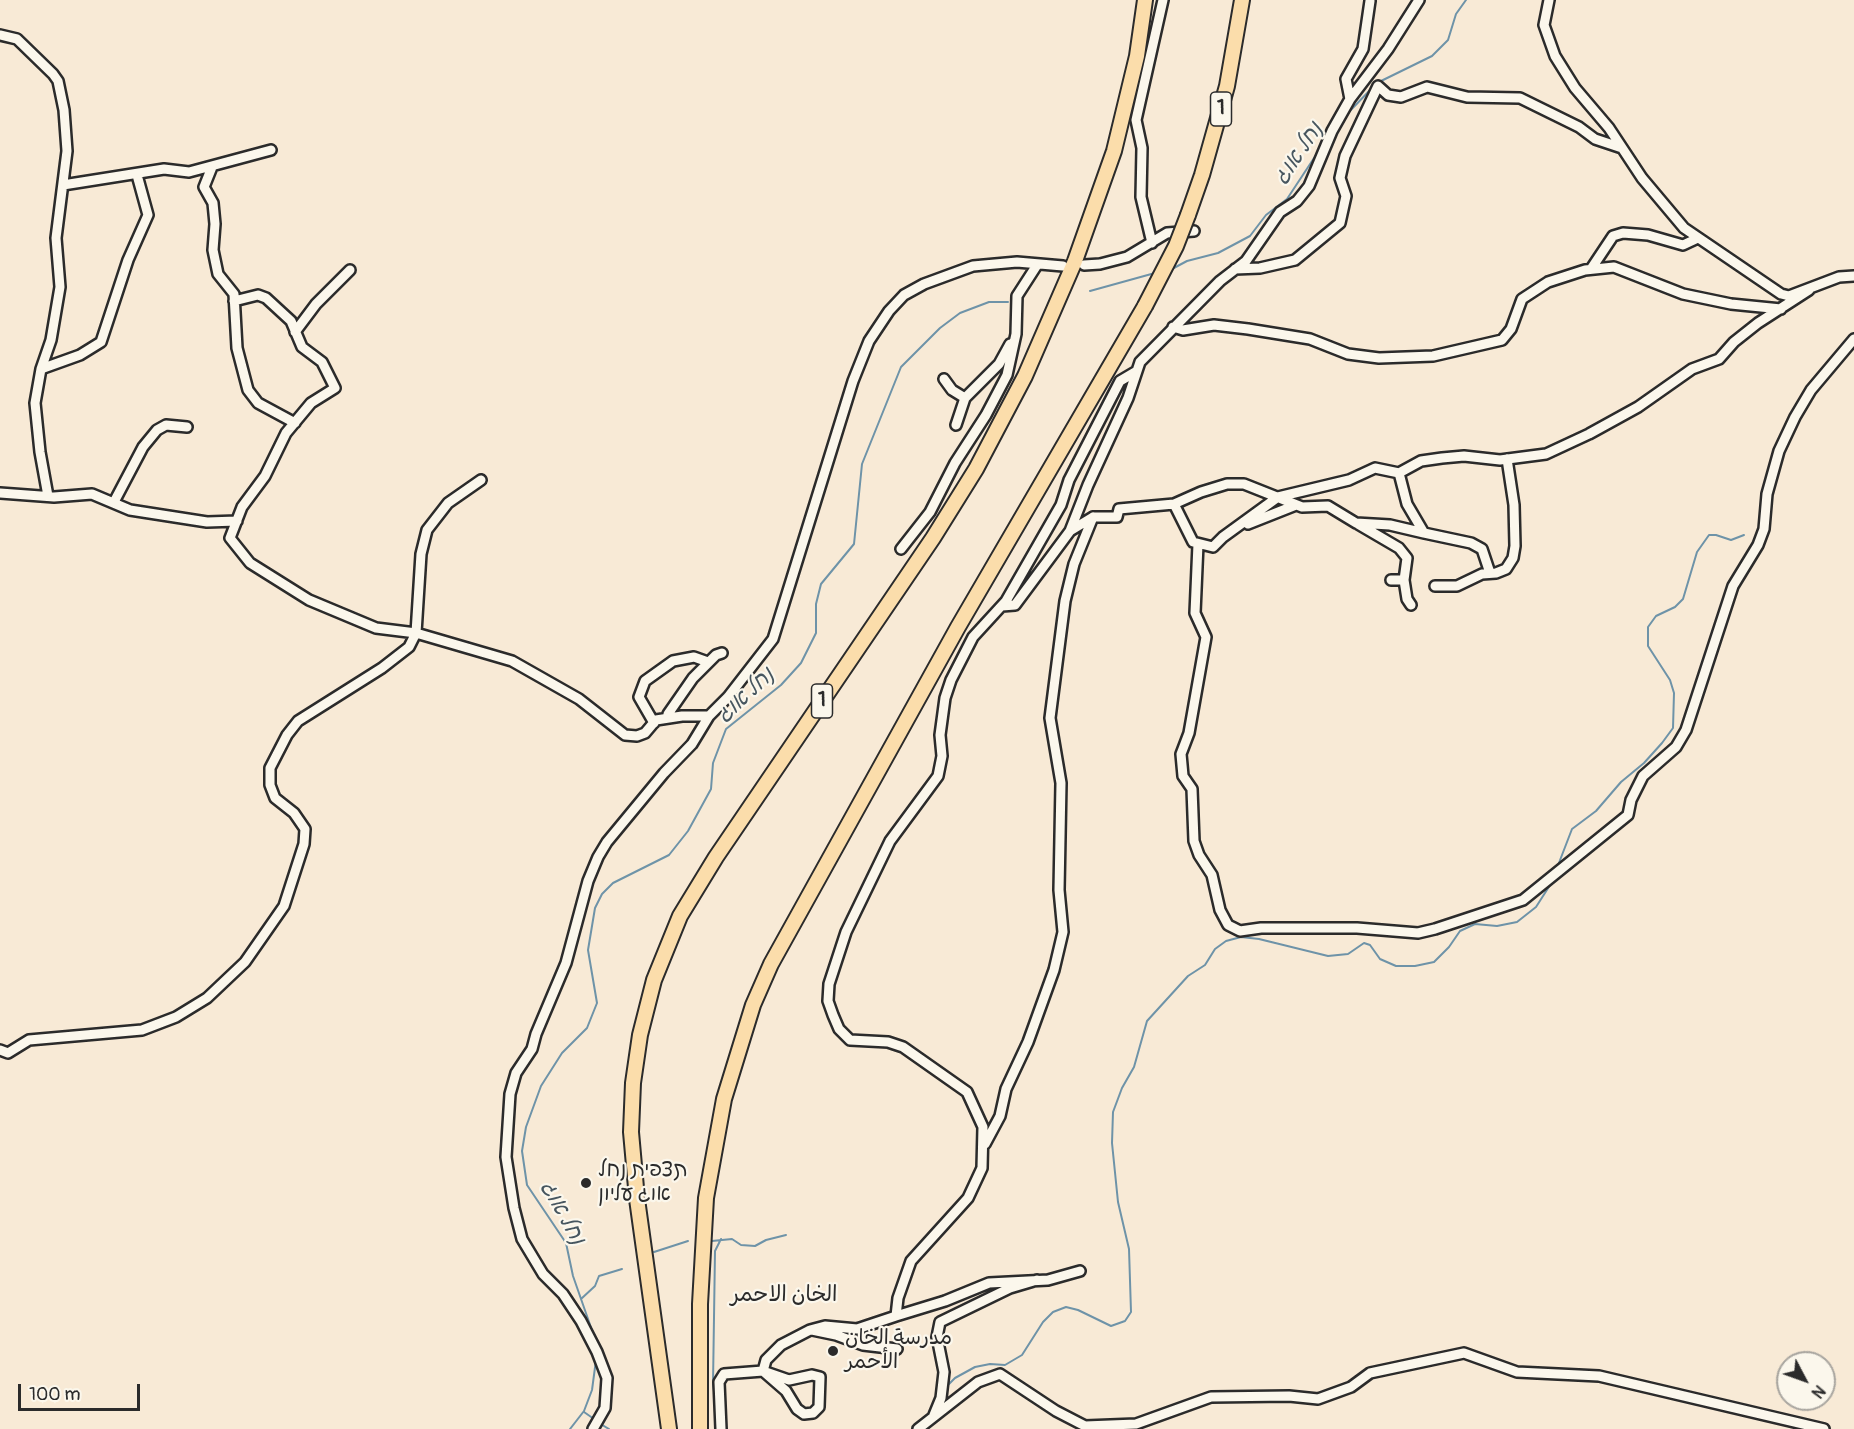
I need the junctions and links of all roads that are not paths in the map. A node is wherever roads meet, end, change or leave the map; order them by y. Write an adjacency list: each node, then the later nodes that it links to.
1 (1146, 0): 77 (highway, 1)
2 (1163, 0): 16 (street)
3 (1242, 0): 78 (highway, 1, bridge)
4 (1419, 0): 8 (street)
5 (1550, 0): 9 (street)
6 (1370, 1): 8 (street)
7 (0, 35): 13 (street)
8 (1350, 99): 20 (street)
9 (1622, 148): 15 (street); 20 (street)
10 (271, 150): 11 (street)
11 (212, 167): 12 (street); 25 (street)
12 (137, 175): 13 (street); 31 (street)
13 (63, 185): 31 (street)
14 (1194, 231): 16 (street)
15 (1698, 238): 21 (street); 24 (street)
16 (1152, 243): 18 (street)
17 (1038, 265): 19 (street); 29 (street); 64 (street)
18 (1084, 265)
19 (1063, 266)
20 (1235, 269): 27 (street)
21 (1591, 269): 26 (street); 27 (street)
22 (350, 270): 28 (street)
23 (1854, 276): 24 (street)
24 (1809, 290): 26 (street)
25 (234, 301): 28 (street); 35 (street)
26 (1781, 309): 38 (street)
27 (1173, 327): 32 (street)
28 (296, 332): 35 (street)
29 (1016, 334): 34 (street); 54 (street)
30 (1854, 339): 53 (street)
31 (41, 369): 42 (street)
32 (1137, 371): 51 (street); 60 (street)
33 (945, 379): 34 (street)
34 (965, 398): 36 (street)
35 (295, 423): 48 (street)
36 (956, 425)
37 (187, 427): 44 (street)
38 (1507, 459): 39 (street); 55 (street)
39 (1399, 473): 43 (street); 52 (street)
40 (481, 480): 61 (street)
41 (0, 493): 42 (street)
42 (48, 496): 44 (street)
43 (1278, 497): 45 (street); 46 (street); 50 (street)
44 (114, 502): 48 (street)
45 (1174, 504): 47 (street); 53 (street)
46 (1296, 505): 49 (street); 50 (street)
47 (1093, 517): 51 (street); 68 (street)
48 (237, 521): 61 (street)
49 (1356, 523): 52 (street); 57 (street)
50 (1238, 527): 53 (street)
51 (1071, 531): 60 (street)
52 (1424, 533): 55 (street)
53 (1198, 544)
54 (901, 549)
55 (1490, 573): 58 (street)
56 (1391, 580): 57 (street)
57 (1404, 580): 59 (street)
58 (1434, 586)
59 (1411, 605)
60 (1002, 606): 68 (street)
61 (416, 633): 66 (street); 67 (street)
62 (722, 653): 63 (street)
63 (708, 662): 65 (street); 66 (street)
64 (709, 716): 65 (street); 76 (street)
65 (668, 718): 66 (street)
66 (654, 723)
67 (0, 1050)
68 (984, 1146): 71 (street)
69 (1080, 1271): 70 (street)
70 (1038, 1280): 71 (street); 75 (street)
71 (896, 1317): 72 (street)
72 (810, 1330): 73 (street); 74 (street)
73 (897, 1349)
74 (763, 1371): 74 (street); 79 (street)
75 (934, 1415): 80 (street); 81 (street)
76 (593, 1429)
77 (669, 1429)
78 (700, 1429)
79 (721, 1429)
80 (918, 1429)
81 (1824, 1429)

